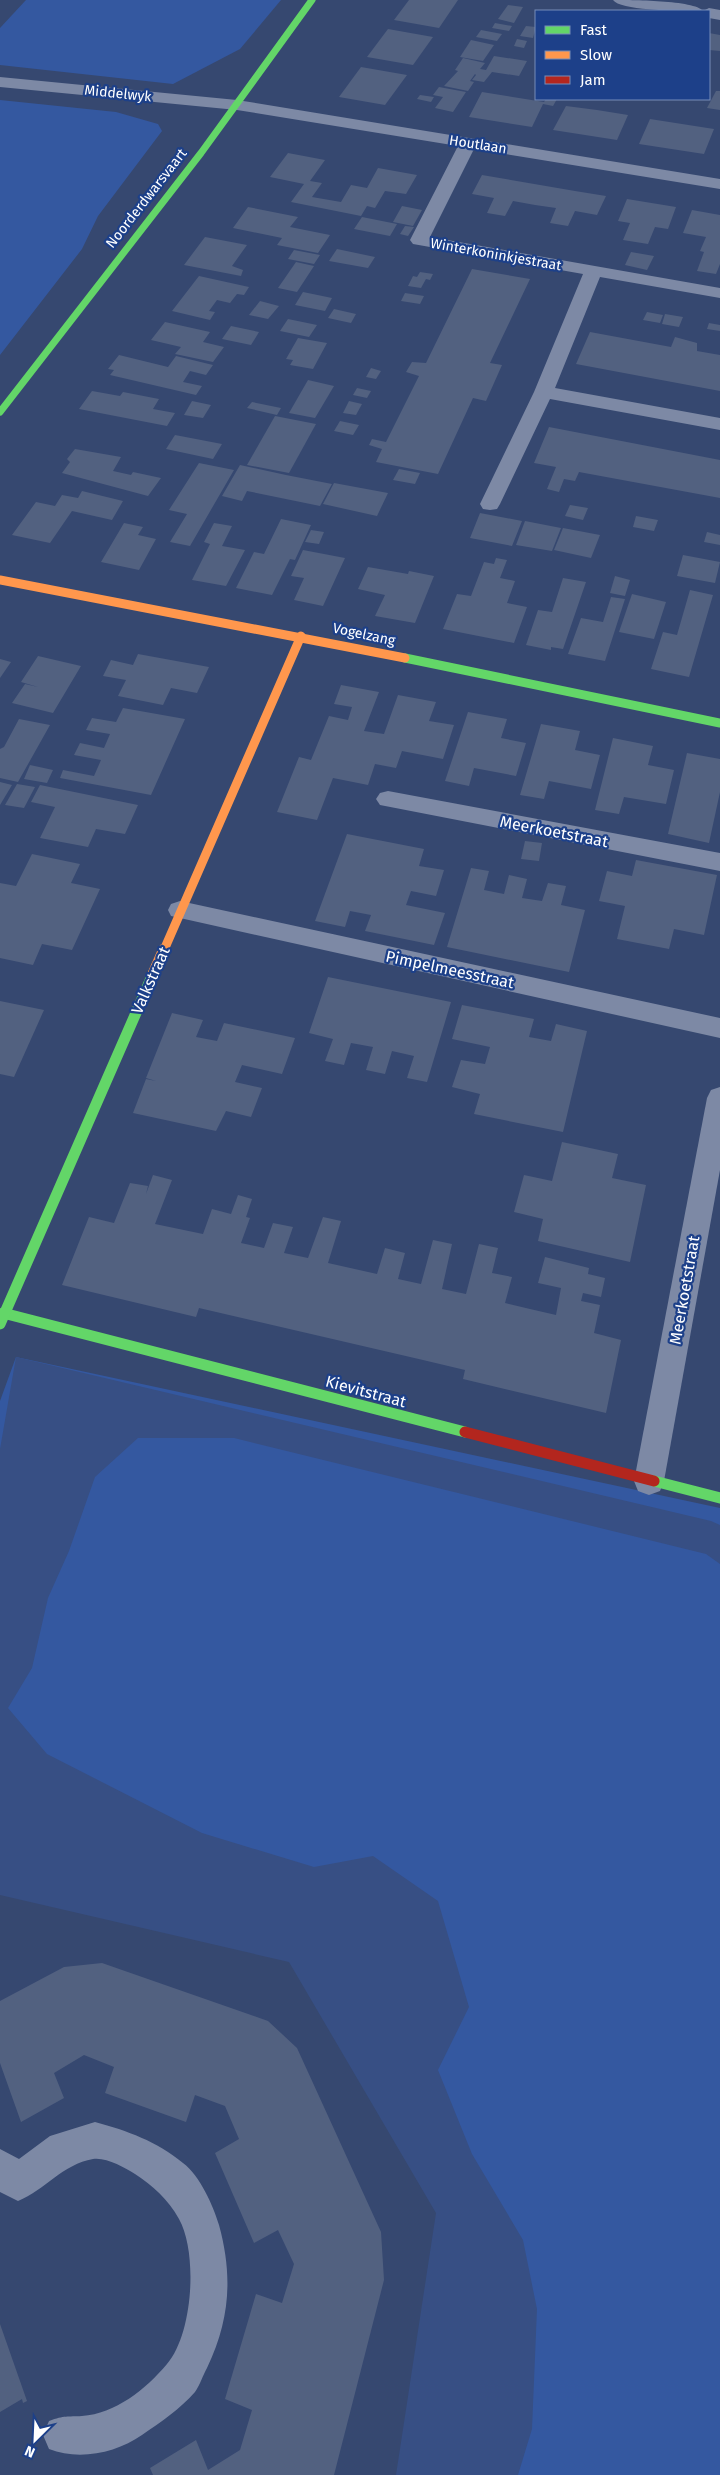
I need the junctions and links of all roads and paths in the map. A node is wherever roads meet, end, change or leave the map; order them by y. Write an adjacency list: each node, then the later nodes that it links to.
1 (312, 0): 5 (street, Noorderdwarsvaart)
2 (620, 0): 3 (street)
3 (688, 10)
4 (0, 82): 5 (street, Middelwyk)
5 (237, 105): 6 (street, Houtlaan); 11 (street, Noorderdwarsvaart)
6 (469, 142): 7 (street, Houtlaan); 8 (street, Winterkoninkjestraat)
7 (720, 184)
8 (593, 271): 9 (street, Winterkoninkjestraat); 10 (street)
9 (720, 294)
10 (544, 392): 12 (street); 13 (street)
11 (0, 412)
12 (720, 424)
13 (490, 504)
14 (0, 580): 15 (street, Vogelzang)
15 (301, 636): 16 (street, Vogelzang); 19 (street, Valkstraat)
16 (720, 723)
17 (388, 799): 18 (street, Meerkoetstraat)
18 (720, 862)
19 (180, 910): 20 (street, Pimpelmeesstraat); 22 (street, Valkstraat)
20 (720, 1028)
21 (720, 1098): 23 (street, Meerkoetstraat)
22 (2, 1319): 23 (street, Kievitstraat)
23 (649, 1481): 24 (street, Kievitstraat)
24 (720, 1498)
25 (0, 2167): 26 (street)
26 (63, 2435)

